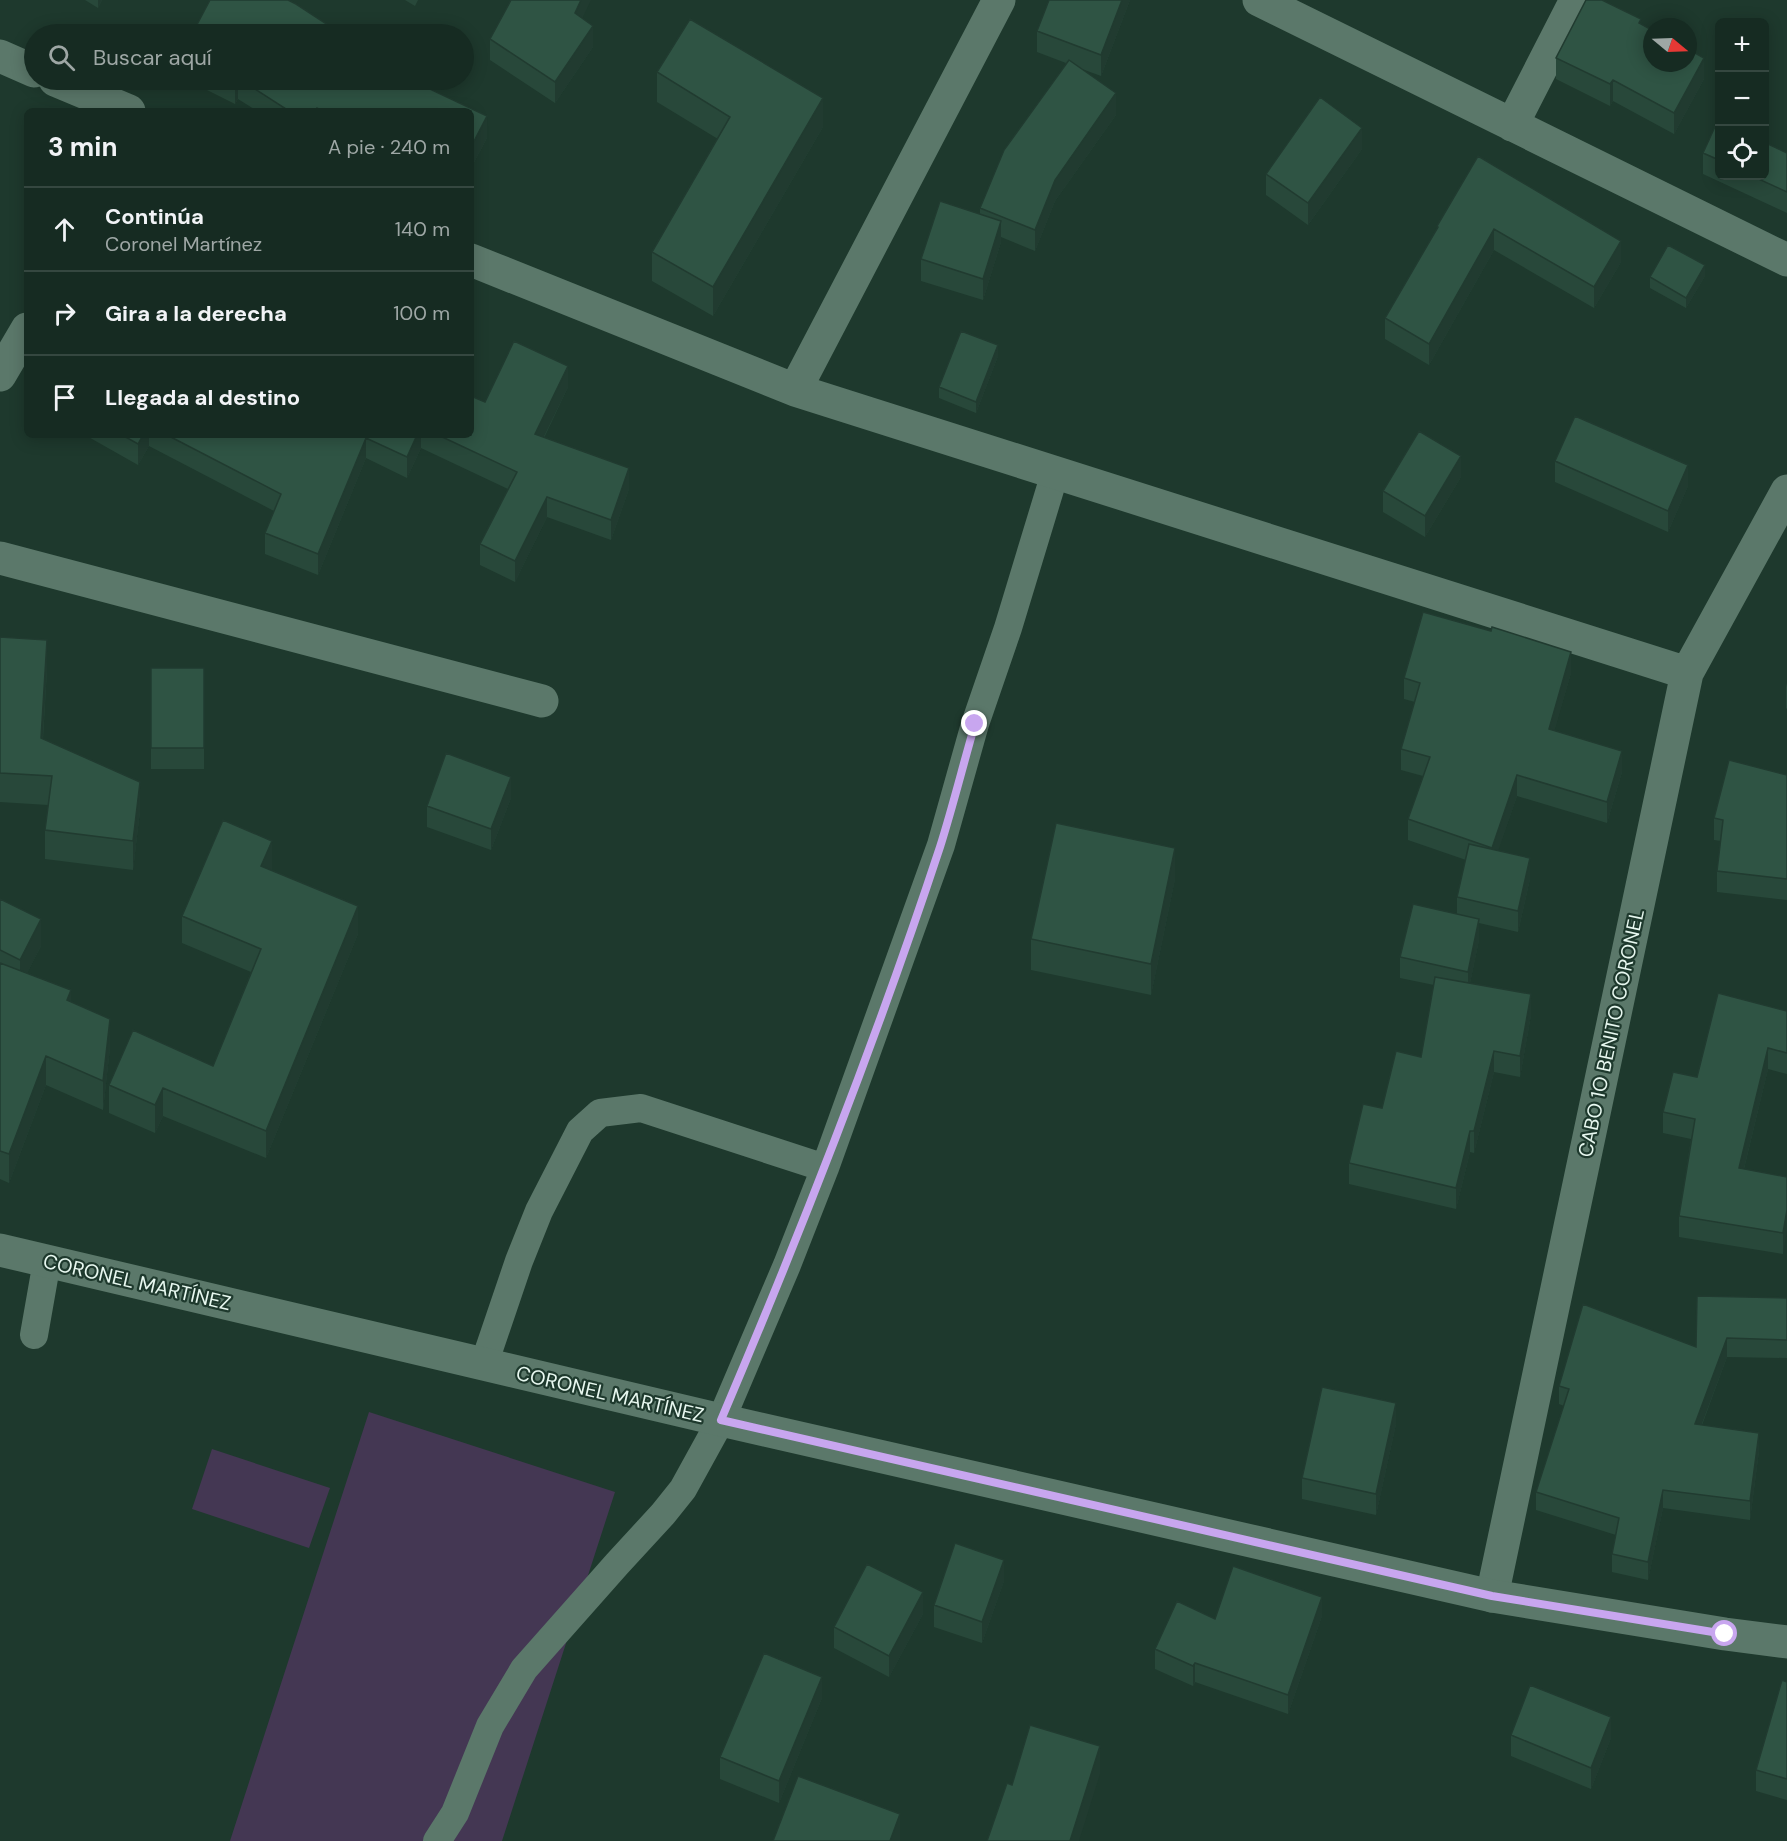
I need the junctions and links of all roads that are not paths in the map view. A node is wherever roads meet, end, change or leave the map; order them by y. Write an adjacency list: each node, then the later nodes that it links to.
1 (999, 0): 13 (street)
2 (1259, 0): 8 (street)
3 (1576, 0): 8 (street)
4 (0, 56): 5 (street)
5 (24, 67)
6 (79, 90): 7 (street)
7 (122, 108)
8 (1512, 125): 9 (street)
9 (1787, 260)
10 (474, 261): 13 (street)
11 (24, 334): 12 (street)
12 (0, 375)
13 (795, 390): 14 (street)
14 (1055, 473): 17 (street); 19 (lane)
15 (1787, 490): 17 (street, CABO 1O BENITO CORONEL)
16 (0, 558): 18 (street)
17 (1687, 673): 25 (street, CABO 1O BENITO CORONEL)
18 (542, 701)
19 (825, 1168): 23 (lane); 24 (lane)
20 (0, 1250): 21 (street, CORONEL MARTÍNEZ)
21 (47, 1261): 22 (lane); 23 (street, CORONEL MARTÍNEZ)
22 (34, 1335)
23 (484, 1364): 24 (street, CORONEL MARTÍNEZ)
24 (721, 1420): 25 (street, CORONEL MARTÍNEZ); 27 (lane)
25 (1492, 1596): 26 (street, CORONEL MARTÍNEZ)
26 (1787, 1642)
27 (436, 1841)

